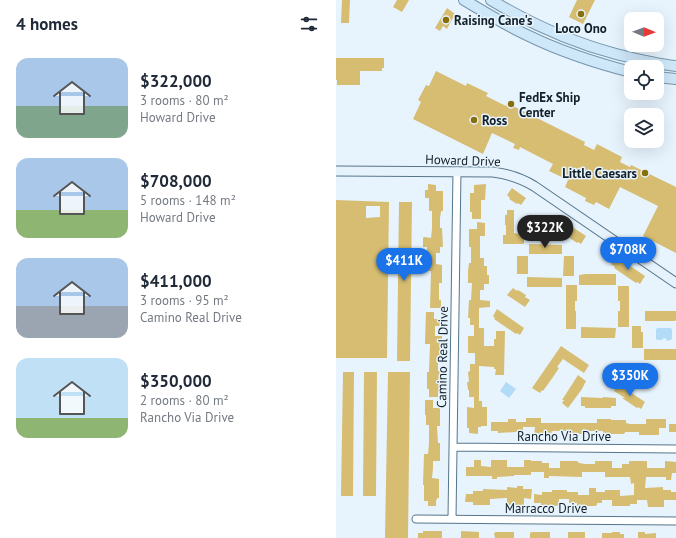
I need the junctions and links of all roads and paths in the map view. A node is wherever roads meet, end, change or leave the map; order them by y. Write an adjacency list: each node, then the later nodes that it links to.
1 (464, 0): 4 (main road)
2 (491, 0): 3 (main road)
3 (675, 66)
4 (624, 70)
5 (664, 78): 6 (main road)
6 (676, 79)
7 (336, 171): 8 (street, Howard Drive)
8 (457, 172): 9 (street, Howard Drive); 10 (street, Camino Real Drive)
9 (676, 283)
10 (453, 447): 11 (street, Rancho Via Drive); 13 (street, Camino Real Drive)
11 (676, 449)
12 (416, 519): 13 (street, Marracco Drive)
13 (452, 519): 14 (street, Marracco Drive)
14 (676, 521)

